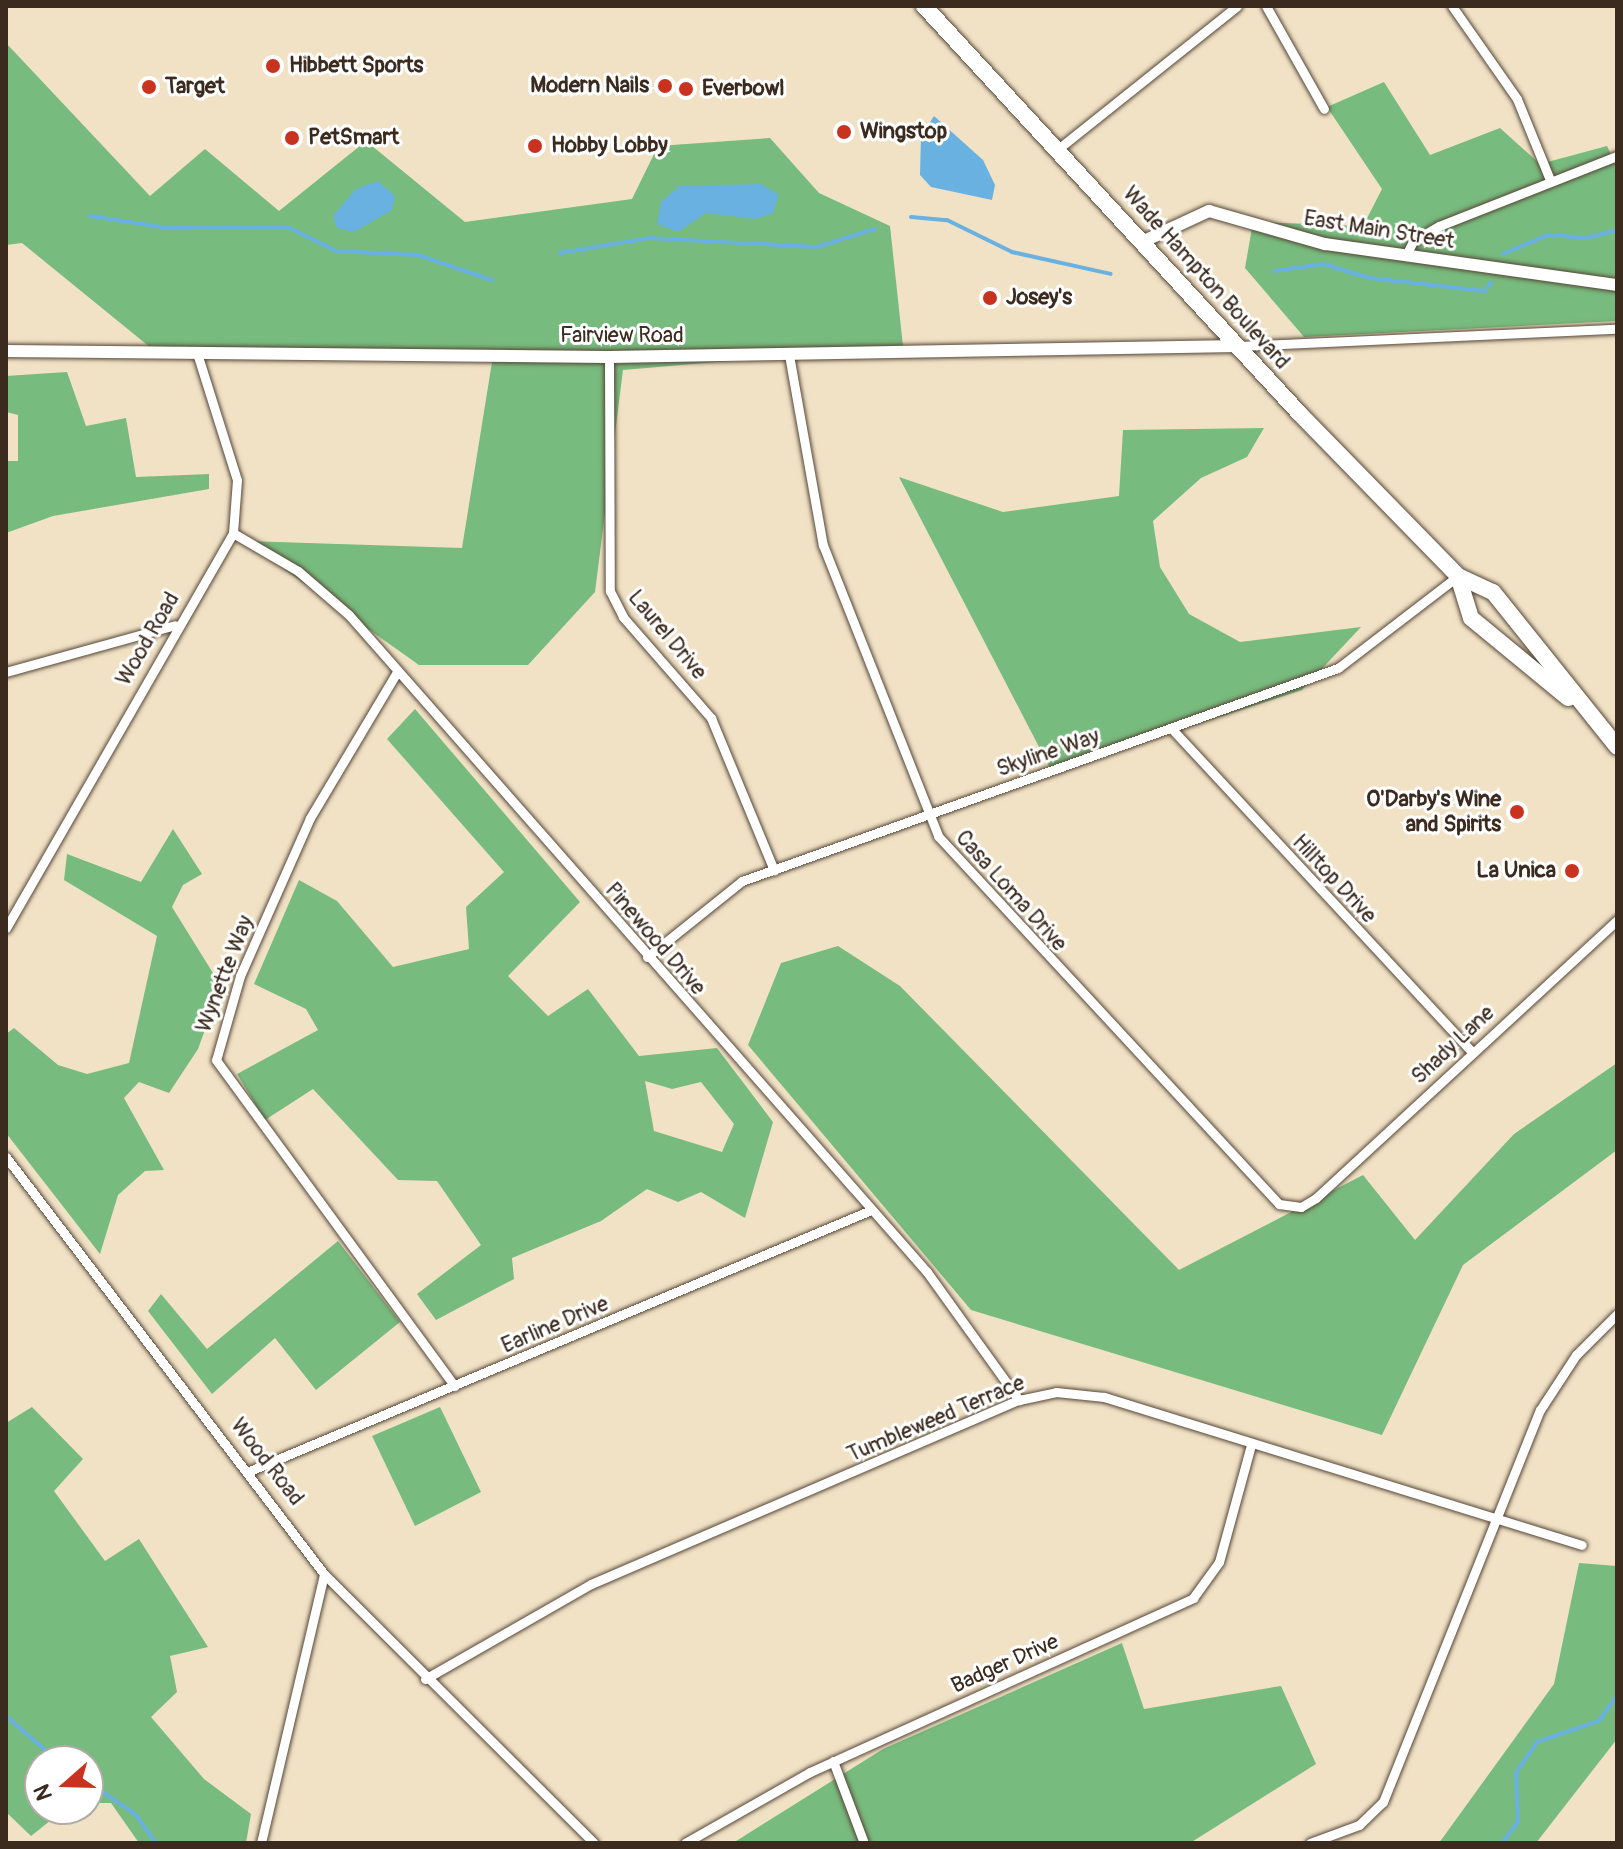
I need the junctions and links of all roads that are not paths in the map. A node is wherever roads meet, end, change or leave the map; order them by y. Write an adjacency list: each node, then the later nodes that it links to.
1 (924, 6): 6 (main road, Wade Hampton Boulevard)
2 (1237, 6): 6 (street)
3 (1266, 6): 5 (street)
4 (1452, 6): 8 (street)
5 (1324, 109)
6 (1058, 149): 9 (main road, Wade Hampton Boulevard)
7 (1617, 156): 8 (street)
8 (1550, 180): 10 (street)
9 (1144, 241): 10 (street, East Main Street); 13 (main road, Wade Hampton Boulevard)
10 (1406, 255): 11 (street, East Main Street)
11 (1617, 285)
12 (1617, 329): 13 (street)
13 (1238, 346): 16 (street, Fairview Road); 19 (main road, Wade Hampton Boulevard)
14 (6, 351): 15 (street, Fairview Road)
15 (197, 353): 17 (street, Fairview Road); 18 (street, Wood Road)
16 (789, 355): 17 (street, Fairview Road); 26 (street, Casa Loma Drive)
17 (609, 357): 27 (street, Laurel Drive)
18 (233, 533): 20 (street, Wood Road); 22 (street, Pinewood Drive)
19 (1458, 576): 23 (main road, Wade Hampton Boulevard); 23 (main road, Wade Hampton Boulevard); 24 (street, Skyline Way)
20 (175, 625): 21 (street); 29 (street, Wood Road)
21 (6, 672)
22 (397, 672): 30 (street, Pinewood Drive); 36 (street, Wynette Way)
23 (1575, 703): 25 (main road, Wade Hampton Boulevard)
24 (1172, 729): 26 (street, Skyline Way); 31 (street, Hilltop Drive)
25 (1617, 747)
26 (930, 814): 27 (street, Skyline Way); 33 (street, Casa Loma Drive)
27 (774, 870): 30 (street, Skyline Way)
28 (1617, 920): 31 (street, Shady Lane)
29 (6, 928)
30 (647, 957): 34 (street, Pinewood Drive)
31 (1472, 1052): 33 (street, Shady Lane)
32 (6, 1157): 39 (street, Wood Road)
33 (1316, 1198)
34 (871, 1210): 36 (street, Earline Drive); 37 (street, Pinewood Drive)
35 (1617, 1314): 40 (street)
36 (455, 1386): 39 (street, Earline Drive)
37 (1019, 1400): 38 (street, Tumbleweed Terrace); 43 (street, Tumbleweed Terrace)
38 (1251, 1445): 40 (street, Tumbleweed Terrace); 44 (street, Badger Drive)
39 (252, 1470): 42 (street, Wood Road)
40 (1496, 1519): 41 (street, Tumbleweed Terrace); 49 (street)
41 (1582, 1545)
42 (324, 1574): 43 (street, Wood Road); 45 (street)
43 (425, 1679): 46 (street, Wood Road)
44 (833, 1761): 47 (street, Badger Drive); 48 (street)
45 (261, 1843)
46 (594, 1843)
47 (685, 1843)
48 (864, 1843)
49 (1310, 1843)

